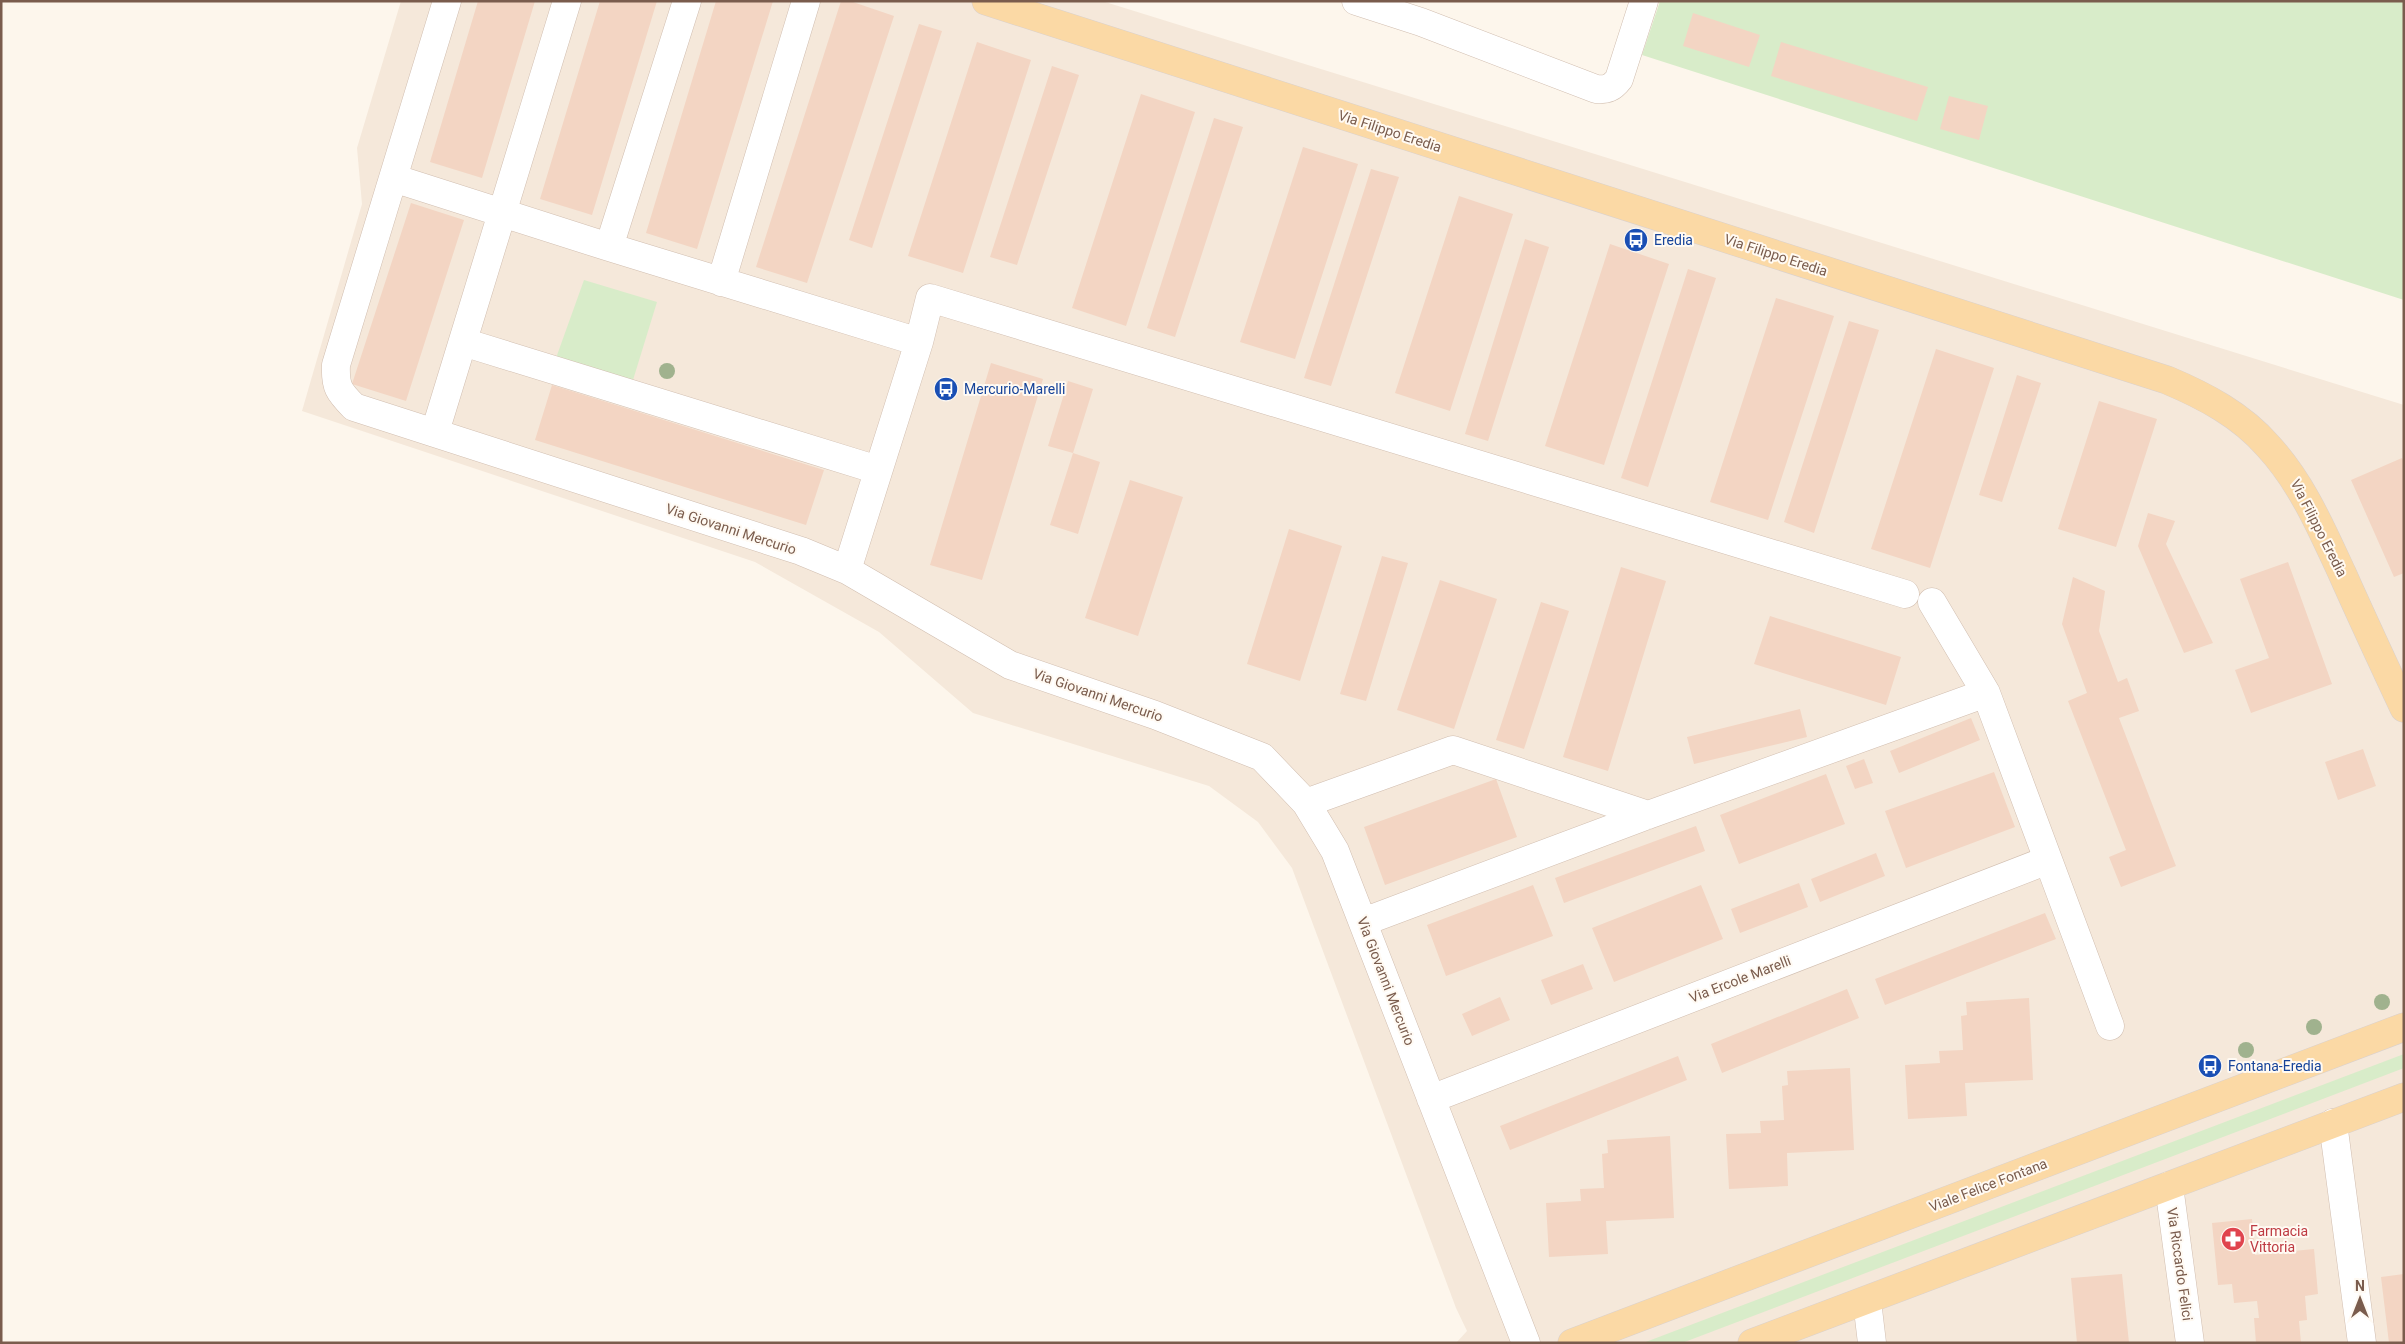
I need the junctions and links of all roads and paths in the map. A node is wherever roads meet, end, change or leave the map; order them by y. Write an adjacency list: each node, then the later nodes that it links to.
1 (447, 1): 8 (street)
2 (567, 1): 9 (street)
3 (686, 1): 10 (street)
4 (806, 1): 11 (street)
5 (986, 1): 20 (main road, Via Filippo Eredia)
6 (1356, 1): 7 (street)
7 (1641, 6)
8 (394, 178): 9 (street); 14 (street, Via Giovanni Mercurio)
9 (503, 213): 10 (street); 12 (street)
10 (609, 247): 11 (street)
11 (722, 282): 13 (street)
12 (463, 342): 14 (street); 15 (street)
13 (919, 342): 15 (street); 17 (street)
14 (435, 432): 16 (street, Via Giovanni Mercurio)
15 (878, 470): 16 (street)
16 (847, 570): 21 (street, Via Giovanni Mercurio)
17 (1905, 594)
18 (1932, 602): 19 (street)
19 (1986, 693): 22 (street); 23 (street)
20 (2404, 708)
21 (1306, 803): 22 (street); 24 (street, Via Giovanni Mercurio)
22 (1648, 815): 24 (street)
23 (2048, 860): 25 (street); 28 (street, Via Ercole Marelli)
24 (1363, 922): 28 (street, Via Giovanni Mercurio)
25 (2110, 1026)
26 (2404, 1027): 33 (main road, Viale Felice Fontana)
27 (2404, 1097): 29 (main road)
28 (1431, 1099): 32 (street, Via Giovanni Mercurio)
29 (2333, 1123): 30 (main road); 37 (street)
30 (2169, 1186): 31 (main road); 36 (street, Via Riccardo Felici)
31 (1868, 1301): 34 (main road); 35 (street)
32 (1526, 1343)
33 (1572, 1343)
34 (1752, 1343)
35 (1872, 1343)
36 (2190, 1343)
37 (2362, 1343)

